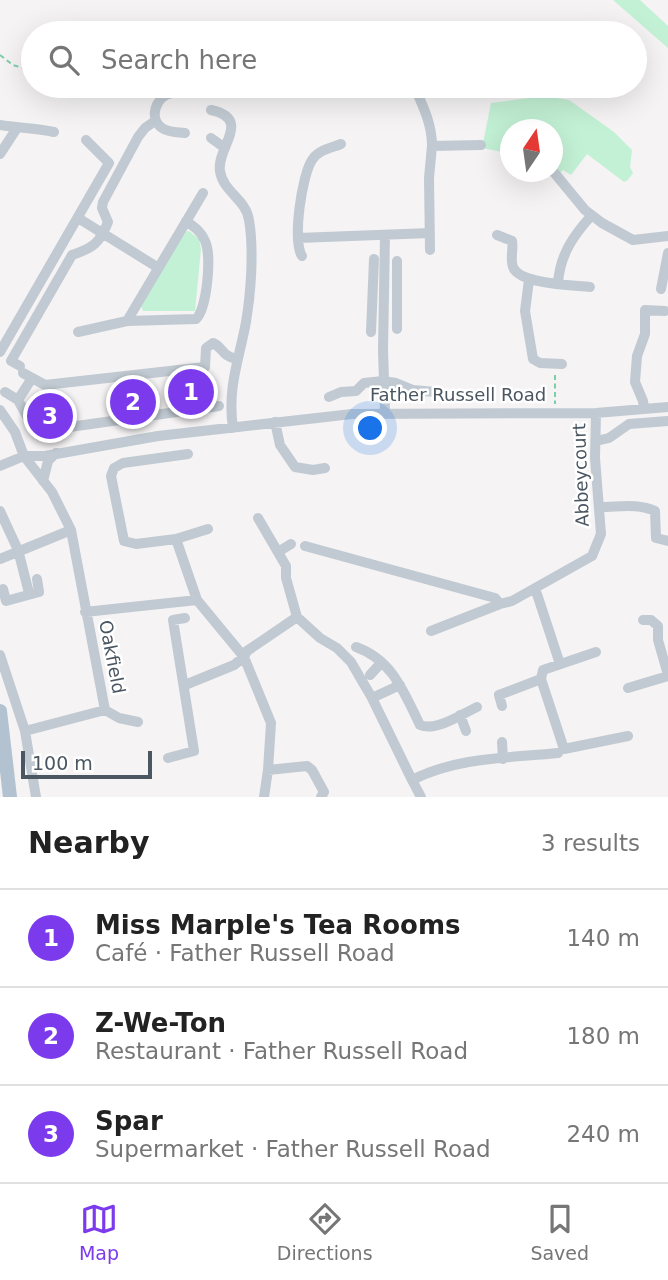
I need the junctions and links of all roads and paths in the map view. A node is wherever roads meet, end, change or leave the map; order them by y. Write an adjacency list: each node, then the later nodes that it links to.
1 (0, 55): 2 (path)
2 (21, 67)
3 (163, 98): 6 (street)
4 (420, 98): 15 (street)
5 (211, 110): 16 (street)
6 (155, 121): 10 (street); 18 (street)
7 (0, 125): 8 (street)
8 (17, 128): 9 (street); 17 (street)
9 (54, 132)
10 (185, 133)
11 (211, 138): 16 (street)
12 (86, 140): 23 (street)
13 (341, 144): 30 (street)
14 (481, 145): 15 (street)
15 (432, 146): 25 (street)
16 (225, 148): 52 (street)
17 (0, 154)
18 (129, 156): 19 (street); 26 (street)
19 (141, 162)
20 (562, 182): 22 (street)
21 (203, 193): 24 (street)
22 (591, 216): 29 (street); 38 (street)
23 (78, 218): 26 (street); 51 (street)
24 (186, 221): 36 (street); 47 (street)
25 (430, 233): 27 (street); 31 (street)
26 (103, 235): 36 (street); 54 (street)
27 (385, 235): 30 (street); 39 (street)
28 (497, 235): 37 (street)
29 (668, 236)
30 (298, 238): 33 (street)
31 (430, 250)
32 (668, 253): 42 (street)
33 (302, 256)
34 (374, 259): 39 (street)
35 (397, 261): 40 (street)
36 (157, 267): 47 (street)
37 (529, 279): 38 (street); 53 (street)
38 (558, 283): 41 (street)
39 (379, 285): 40 (street); 43 (street); 44 (street)
40 (397, 285): 45 (street)
41 (590, 287)
42 (661, 289)
43 (372, 307): 44 (street); 50 (street)
44 (385, 307): 45 (street); 55 (street)
45 (397, 308): 48 (street)
46 (665, 310): 62 (street)
47 (127, 321): 49 (street)
48 (397, 329)
49 (78, 332)
50 (371, 332)
51 (0, 350)
52 (237, 359): 54 (street); 69 (street)
53 (558, 364): 65 (path)
54 (25, 372): 59 (street)
55 (383, 381): 56 (street); 58 (street); 64 (street)
56 (435, 392)
57 (2, 393): 59 (street)
58 (330, 397)
59 (18, 400): 60 (street)
60 (219, 406)
61 (668, 407): 62 (street, Father Russell Road)
62 (644, 409): 66 (street, Father Russell Road)
63 (0, 410): 73 (street, Oakfield)
64 (385, 412): 65 (street, Father Russell Road); 68 (street, Father Russell Road)
65 (555, 412): 66 (street, Father Russell Road)
66 (596, 413): 70 (street, Abbeycourt)
67 (668, 421): 70 (street)
68 (275, 422): 69 (street, Father Russell Road); 75 (street)
69 (233, 428): 71 (street, Father Russell Road)
70 (596, 441): 77 (street, Abbeycourt)
71 (56, 453): 73 (street, Father Russell Road); 76 (street)
72 (188, 454): 82 (street)
73 (23, 456): 74 (street, Father Russell Road); 76 (street, Oakfield)
74 (0, 466)
75 (325, 468)
76 (43, 481): 80 (street, Oakfield)
77 (601, 507): 83 (street); 90 (street, Abbeycourt)
78 (0, 511): 86 (street)
79 (258, 519): 87 (street)
80 (71, 530): 86 (street); 95 (street, Oakfield)
81 (208, 530): 82 (street)
82 (176, 539): 93 (street)
83 (668, 541)
84 (291, 544): 87 (street)
85 (305, 546): 94 (street)
86 (18, 550): 88 (street); 92 (street)
87 (278, 552): 96 (street)
88 (0, 559)
89 (37, 579): 92 (street)
90 (535, 588): 94 (street, Abbeycourt); 105 (street)
91 (3, 589): 92 (street)
92 (29, 593)
93 (197, 600): 95 (street); 103 (street)
94 (500, 604): 99 (street, Abbeycourt)
95 (85, 612): 115 (street, Oakfield)
96 (297, 617): 103 (street); 112 (street)
97 (185, 618): 109 (street)
98 (643, 620): 107 (street)
99 (431, 631)
100 (356, 647): 104 (street)
101 (596, 652): 105 (street)
102 (0, 655): 119 (street)
103 (244, 657): 109 (street); 126 (street)
104 (382, 663): 106 (street); 110 (street)
105 (560, 664): 108 (street)
106 (370, 675)
107 (668, 676): 111 (street)
108 (541, 679): 113 (street); 121 (street)
109 (185, 685): 124 (street)
110 (400, 685): 112 (street); 117 (street)
111 (628, 688)
112 (372, 698): 127 (street)
113 (502, 706)
114 (477, 708): 117 (street)
115 (105, 710): 118 (street, Oakfield); 119 (street, Oakfield)
116 (0, 711): 128 (main road)
117 (460, 715): 120 (street)
118 (138, 722)
119 (25, 731): 129 (street)
120 (466, 731)
121 (628, 736)
122 (502, 742): 125 (street)
123 (558, 753): 125 (street)
124 (168, 758)
125 (503, 759): 127 (street)
126 (268, 770): 130 (street); 131 (street)
127 (412, 780): 132 (street)
128 (10, 797)
129 (36, 797)
130 (264, 797)
131 (321, 797)
132 (421, 797)

